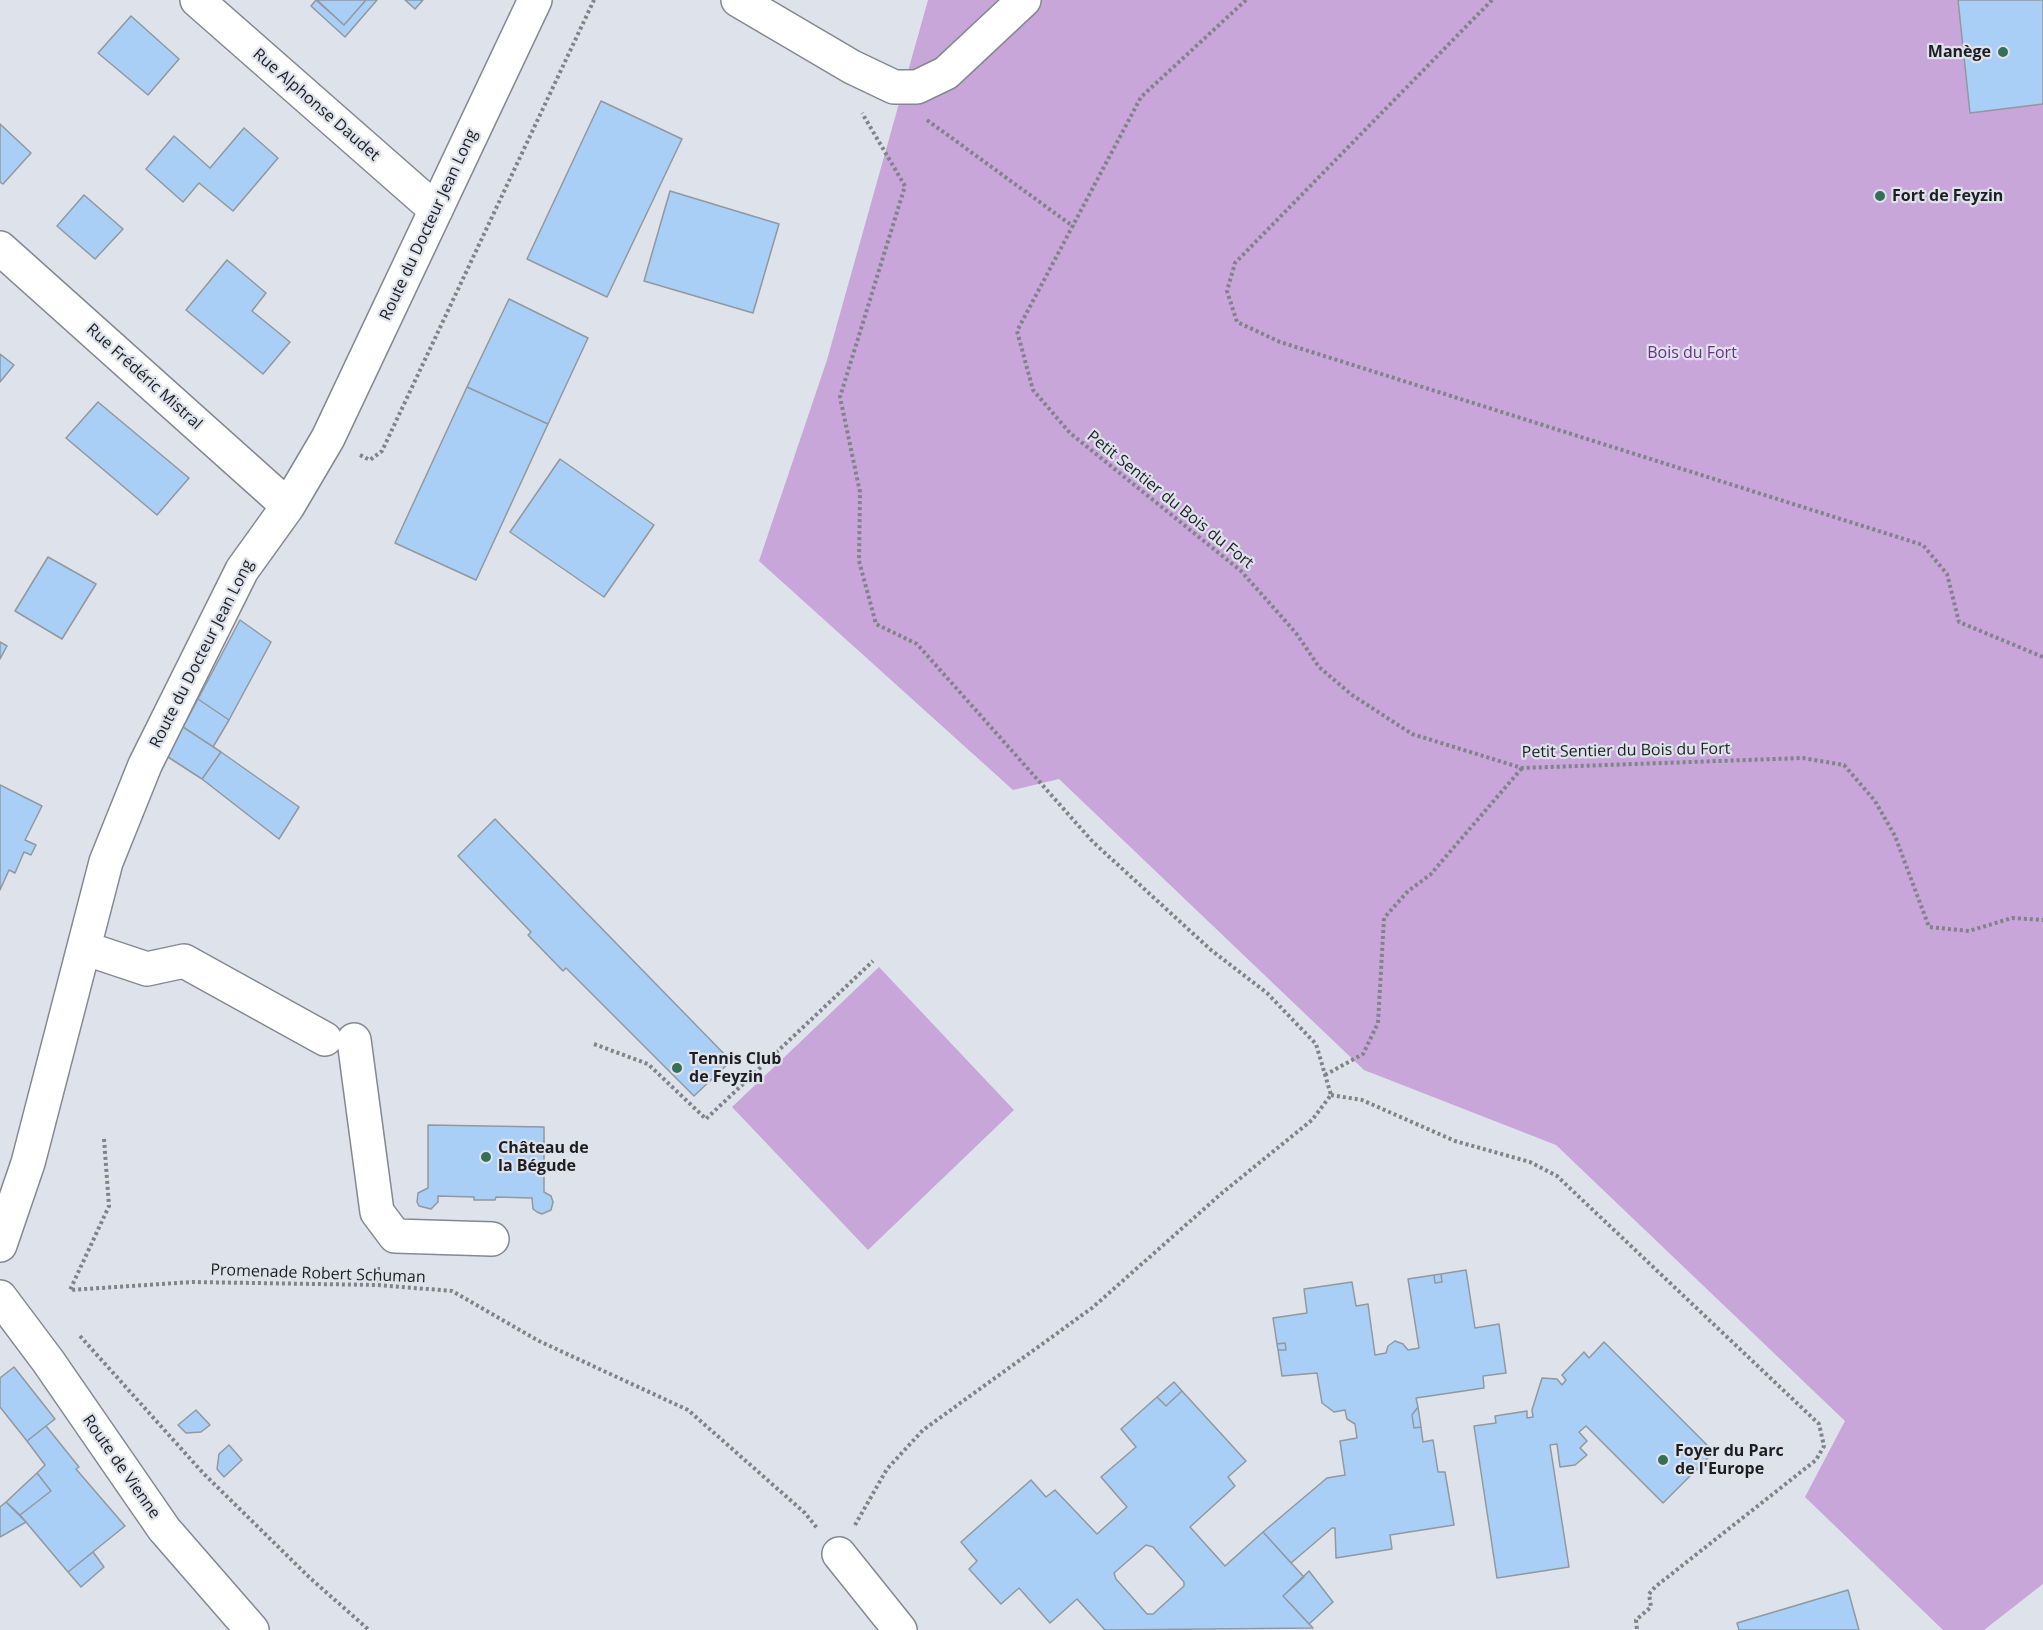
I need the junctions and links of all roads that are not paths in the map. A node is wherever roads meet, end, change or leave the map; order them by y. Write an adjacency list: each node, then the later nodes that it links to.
1 (197, 0): 5 (street, Rue Alphonse Daudet)
2 (535, 0): 5 (street, Route du Docteur Jean Long)
3 (738, 0): 4 (street)
4 (1024, 0)
5 (436, 210): 7 (street, Route du Docteur Jean Long)
6 (0, 248): 7 (street, Rue Frédéric Mistral)
7 (288, 506): 8 (street, Route du Docteur Jean Long)
8 (84, 948): 9 (street); 10 (street, Route du Docteur Jean Long)
9 (492, 1239)
10 (0, 1245)
11 (2, 1308): 13 (street, Route de Vienne)
12 (838, 1554): 14 (street)
13 (252, 1630)
14 (900, 1630)

